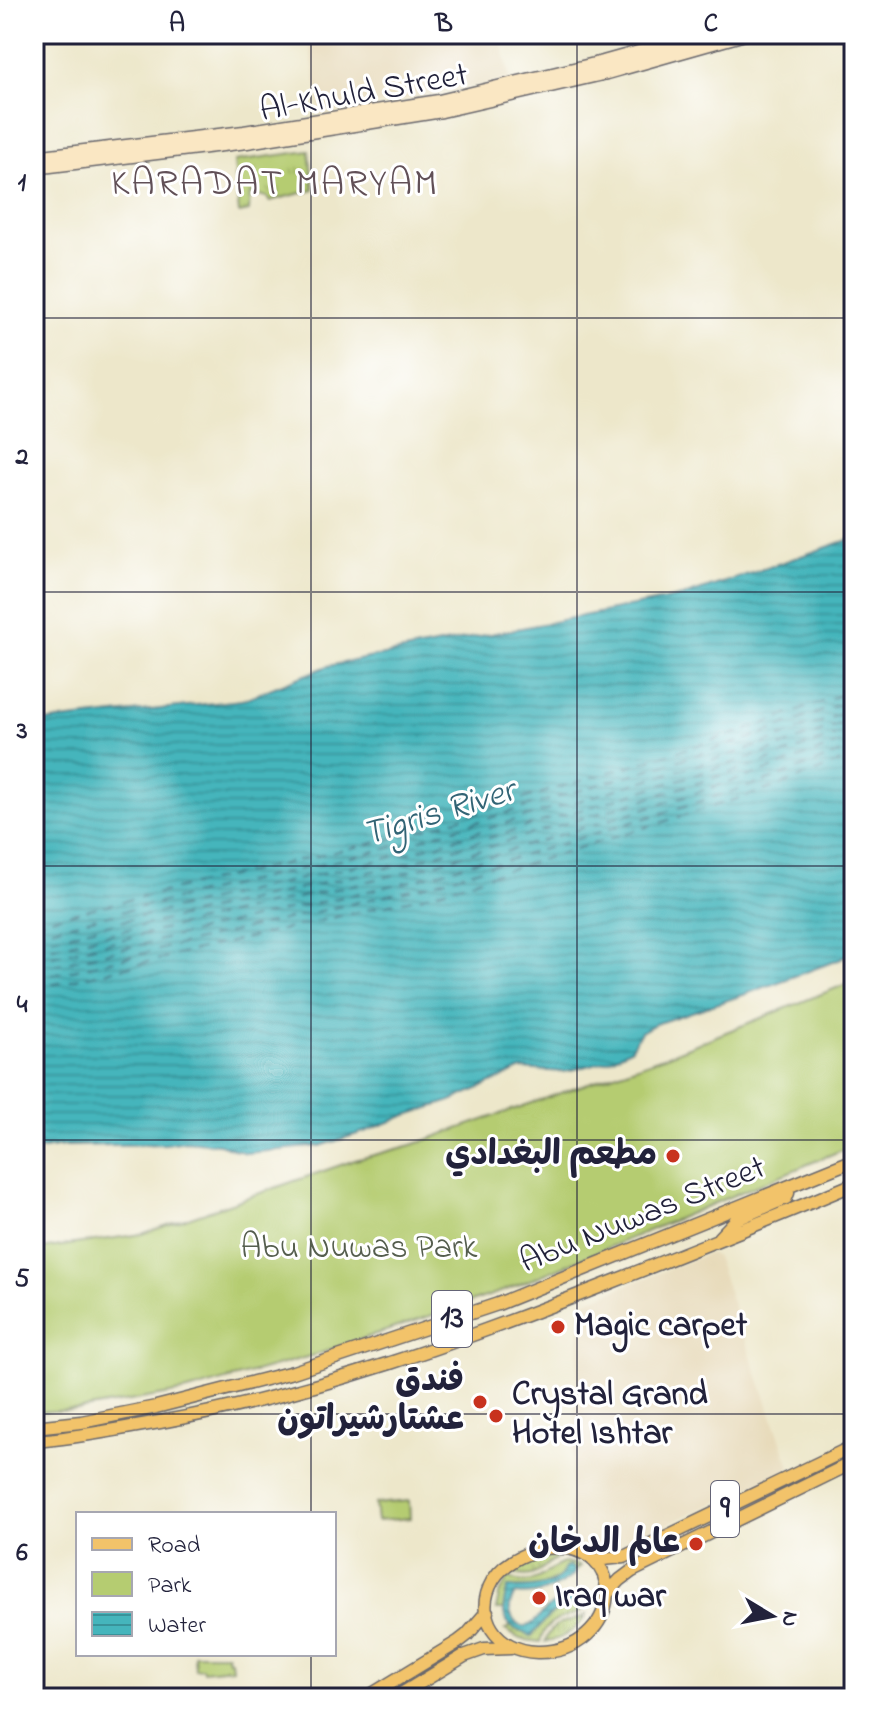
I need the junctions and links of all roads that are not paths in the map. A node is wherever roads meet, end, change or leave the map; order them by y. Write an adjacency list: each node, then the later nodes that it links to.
1 (703, 34): 3 (main road, Al-Khuld Street)
2 (745, 34): 4 (main road, Al-Khuld Street)
3 (34, 157)
4 (34, 168)
5 (854, 1160): 7 (main road, Abu Nuwas Street / 13)
6 (854, 1184): 8 (main road, Abu Nuwas Street / 13)
7 (783, 1189): 8 (main road); 9 (main road, Abu Nuwas Street / 13)
8 (717, 1240): 10 (main road, Abu Nuwas Street / 13)
9 (513, 1299): 10 (main road); 11 (main road, Abu Nuwas Street / 13)
10 (521, 1317): 12 (main road, Abu Nuwas Street / 13)
11 (34, 1427)
12 (34, 1441)
13 (854, 1446): 15 (main road, 9)
14 (854, 1462): 16 (main road, 9)
15 (593, 1560): 16 (main road); 17 (main road)
16 (608, 1593): 18 (main road)
17 (487, 1612): 18 (main road); 19 (main road)
18 (513, 1648): 20 (main road)
19 (366, 1698)
20 (395, 1698)

